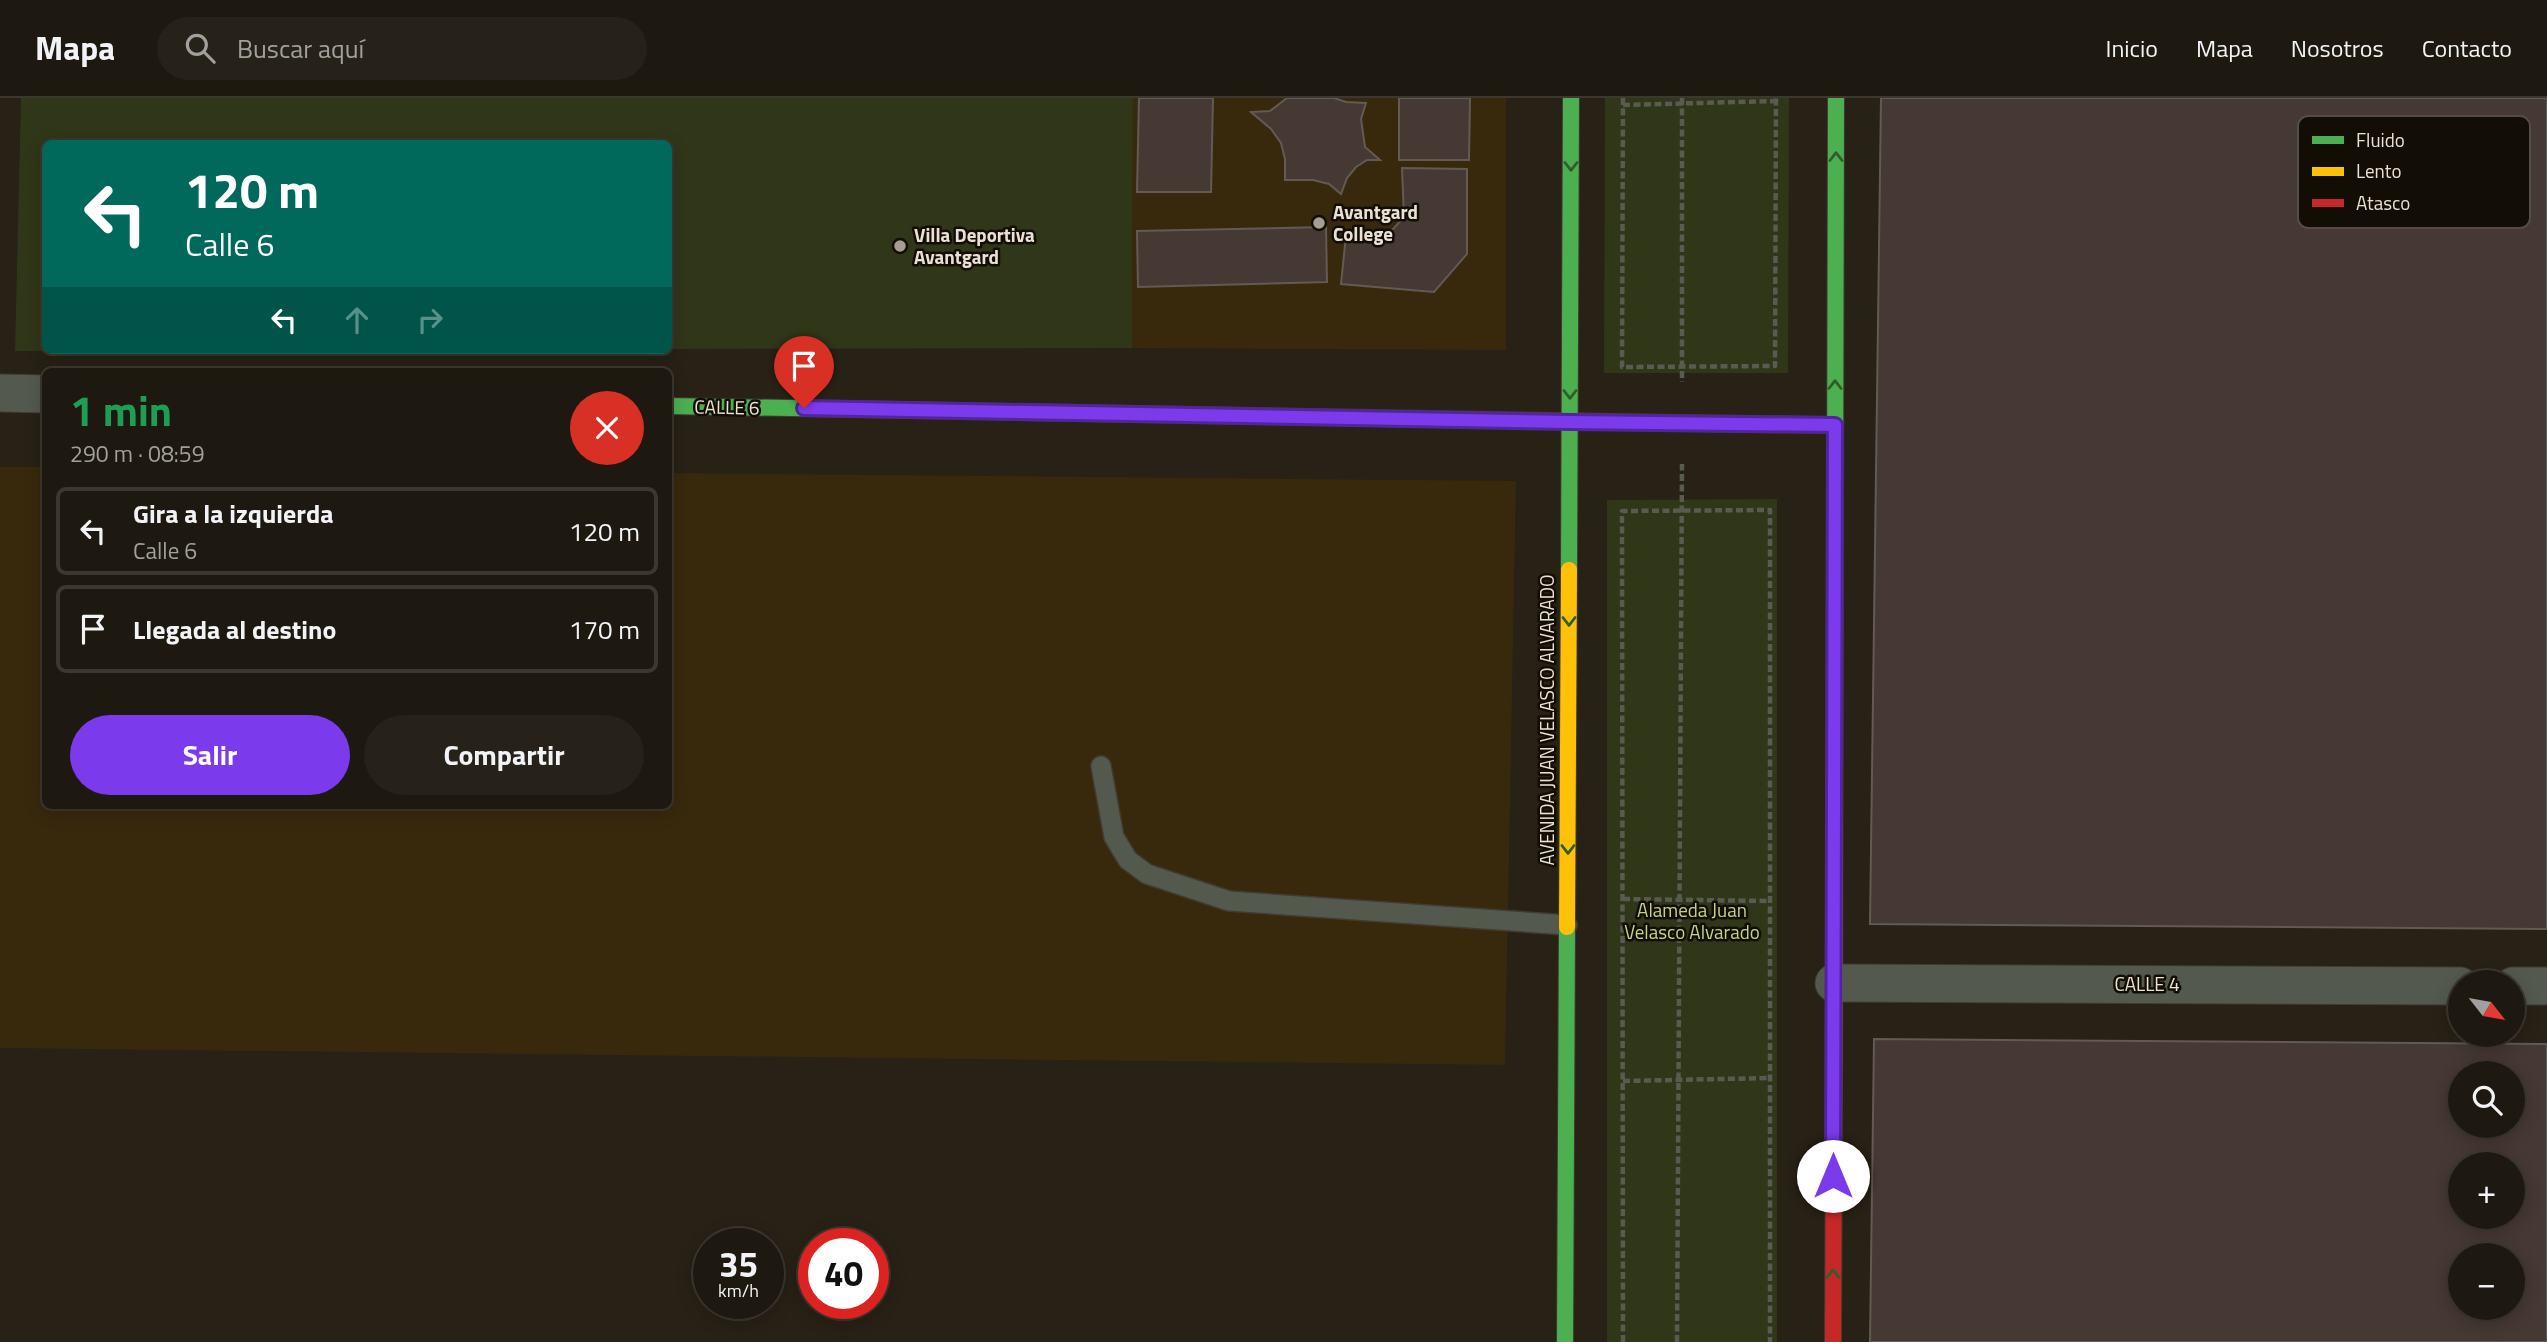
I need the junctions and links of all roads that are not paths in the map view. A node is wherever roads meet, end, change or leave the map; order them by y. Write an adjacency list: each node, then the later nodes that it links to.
1 (1571, 98): 6 (street, AVENIDA JUAN VELASCO ALVARADO, one-way to 6)
2 (1836, 98): 7 (street, one-way to 2)
3 (0, 393): 4 (street)
4 (42, 394)
5 (672, 406): 6 (street, CALLE 6)
6 (1570, 422): 7 (street, CALLE 6); 9 (street, AVENIDA JUAN VELASCO ALVARADO, one-way to 9)
7 (1835, 425): 10 (street)
8 (1101, 766): 9 (lane)
9 (1567, 925): 14 (street, AVENIDA JUAN VELASCO ALVARADO)
10 (1834, 983): 11 (street, CALLE 4); 15 (street, one-way to 10)
11 (2448, 986)
12 (2525, 986): 13 (street)
13 (2547, 986)
14 (1565, 1342)
15 (1833, 1342)

